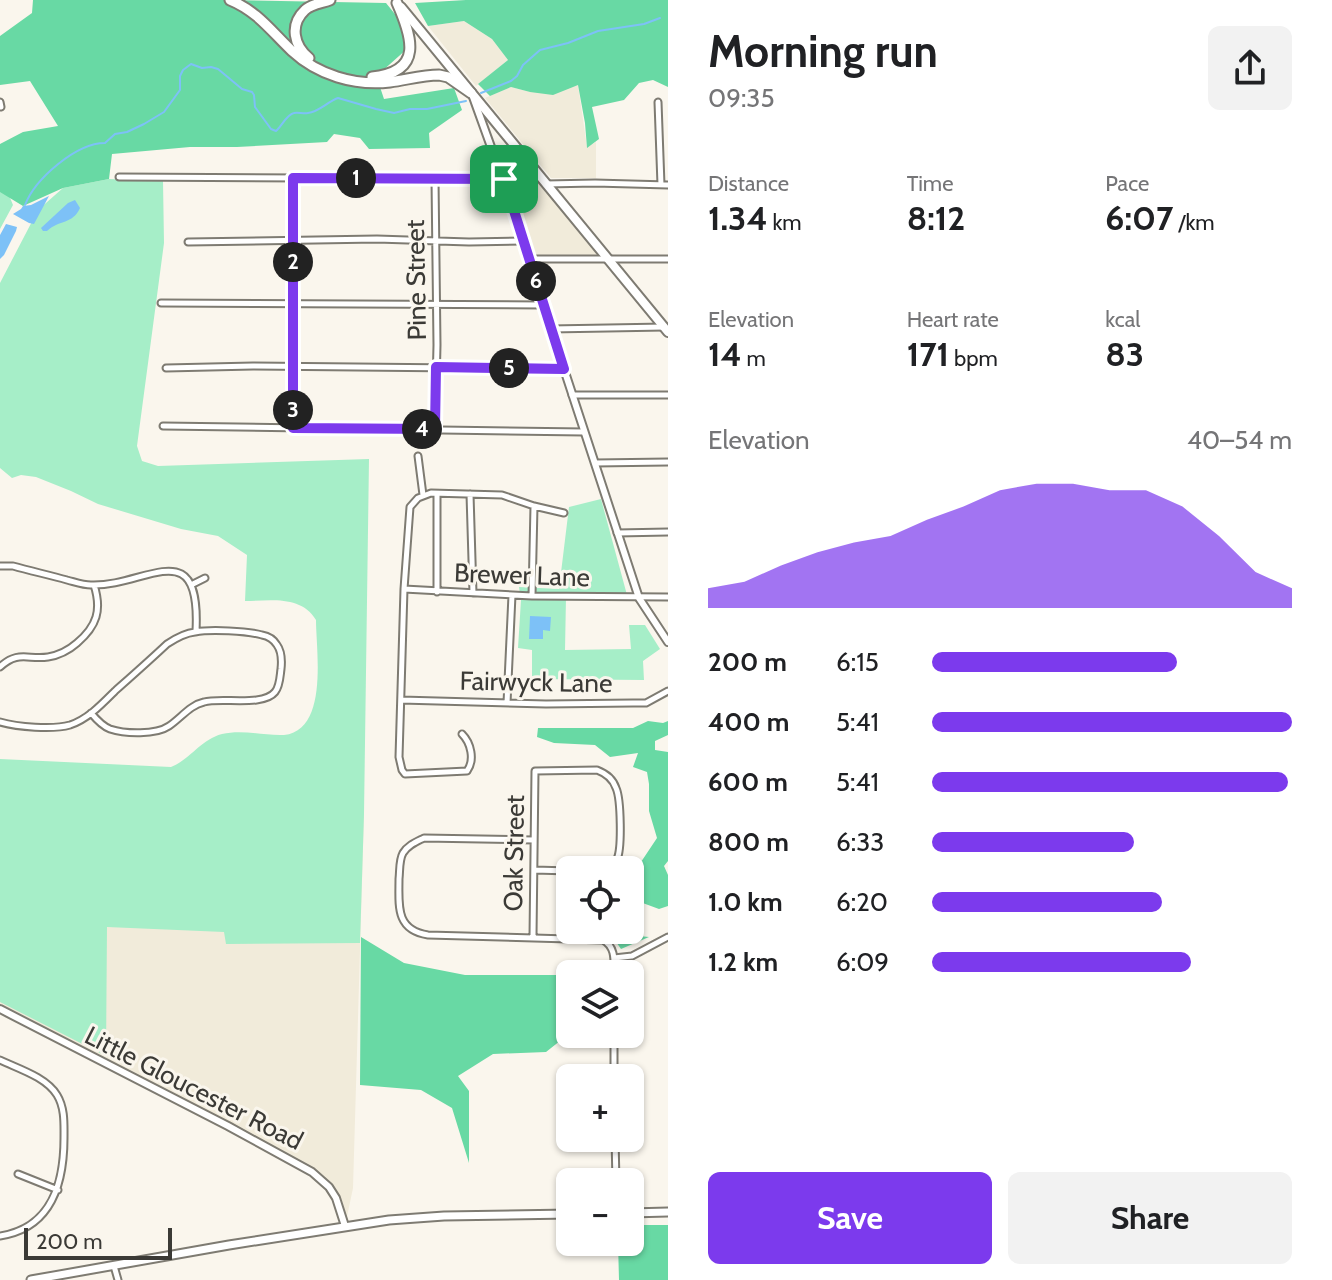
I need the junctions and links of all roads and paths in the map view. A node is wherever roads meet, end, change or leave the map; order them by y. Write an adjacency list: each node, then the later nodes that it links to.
1 (230, 0): 4 (highway)
2 (330, 0): 3 (highway)
3 (396, 1): 4 (main road)
4 (471, 93): 9 (street); 10 (main road)
5 (658, 102): 11 (street)
6 (119, 177): 7 (street)
7 (293, 178): 8 (street); 12 (street)
8 (435, 179): 9 (street); 13 (street, Pine Street)
9 (504, 179): 14 (street)
10 (545, 184): 11 (street); 16 (main road)
11 (664, 185)
12 (293, 241): 13 (street); 15 (street); 20 (street)
13 (436, 241): 14 (street); 21 (street, Pine Street)
14 (524, 241): 18 (street)
15 (188, 242)
16 (608, 258): 17 (street); 18 (street); 24 (main road)
17 (668, 259)
18 (530, 261): 22 (street)
19 (161, 303): 20 (street)
20 (293, 304): 21 (street); 25 (street)
21 (437, 305): 22 (street); 26 (street, Pine Street)
22 (543, 305): 23 (street)
23 (550, 329): 24 (street); 28 (street)
24 (666, 329)
25 (293, 367): 26 (street); 27 (street); 32 (street)
26 (436, 367): 28 (street); 33 (street, Pine Street)
27 (166, 368)
28 (564, 369): 29 (street)
29 (572, 395): 30 (street); 34 (street)
30 (668, 395)
31 (163, 426): 32 (street)
32 (293, 428): 33 (street)
33 (435, 429): 34 (street)
34 (584, 432): 37 (street)
35 (418, 456): 40 (street)
36 (668, 462): 37 (street)
37 (595, 463): 44 (street)
38 (437, 494): 39 (street); 40 (street); 50 (street)
39 (470, 494): 41 (street); 51 (street)
40 (423, 495): 49 (street)
41 (534, 506): 42 (street); 53 (street)
42 (564, 513)
43 (668, 532): 44 (street)
44 (617, 533): 55 (street)
45 (0, 566): 47 (street)
46 (205, 578): 48 (street)
47 (94, 585): 48 (street); 58 (street)
48 (191, 585): 56 (street)
49 (404, 589): 50 (street, Brewer Lane); 60 (street)
50 (437, 592): 51 (street, Brewer Lane)
51 (473, 593): 52 (street, Brewer Lane)
52 (512, 595): 53 (street, Brewer Lane); 61 (street)
53 (532, 596): 55 (street, Brewer Lane)
54 (668, 597): 55 (street, Brewer Lane)
55 (639, 598): 57 (street)
56 (196, 631): 62 (street); 62 (street)
57 (668, 642)
58 (0, 667)
59 (668, 691): 61 (street, Fairwyck Lane)
60 (401, 700): 61 (street, Fairwyck Lane); 64 (street)
61 (507, 703)
62 (91, 713): 63 (street)
63 (0, 722)
64 (462, 734)
65 (534, 840): 66 (street, Oak Street); 67 (street, Oak Street); 69 (street)
66 (618, 856)
67 (534, 870): 68 (street); 69 (street, Oak Street)
68 (556, 871)
69 (533, 936): 71 (street)
70 (668, 937): 71 (street)
71 (614, 958)
72 (0, 1009): 79 (street, Little Gloucester Road)
73 (0, 1060): 75 (street)
74 (18, 1174): 75 (street)
75 (58, 1190): 80 (street)
76 (668, 1212): 77 (main road)
77 (644, 1213)
78 (556, 1214): 79 (main road)
79 (345, 1226): 81 (main road)
80 (0, 1236)
81 (114, 1266): 82 (main road); 83 (street)
82 (31, 1280)
83 (118, 1280)

